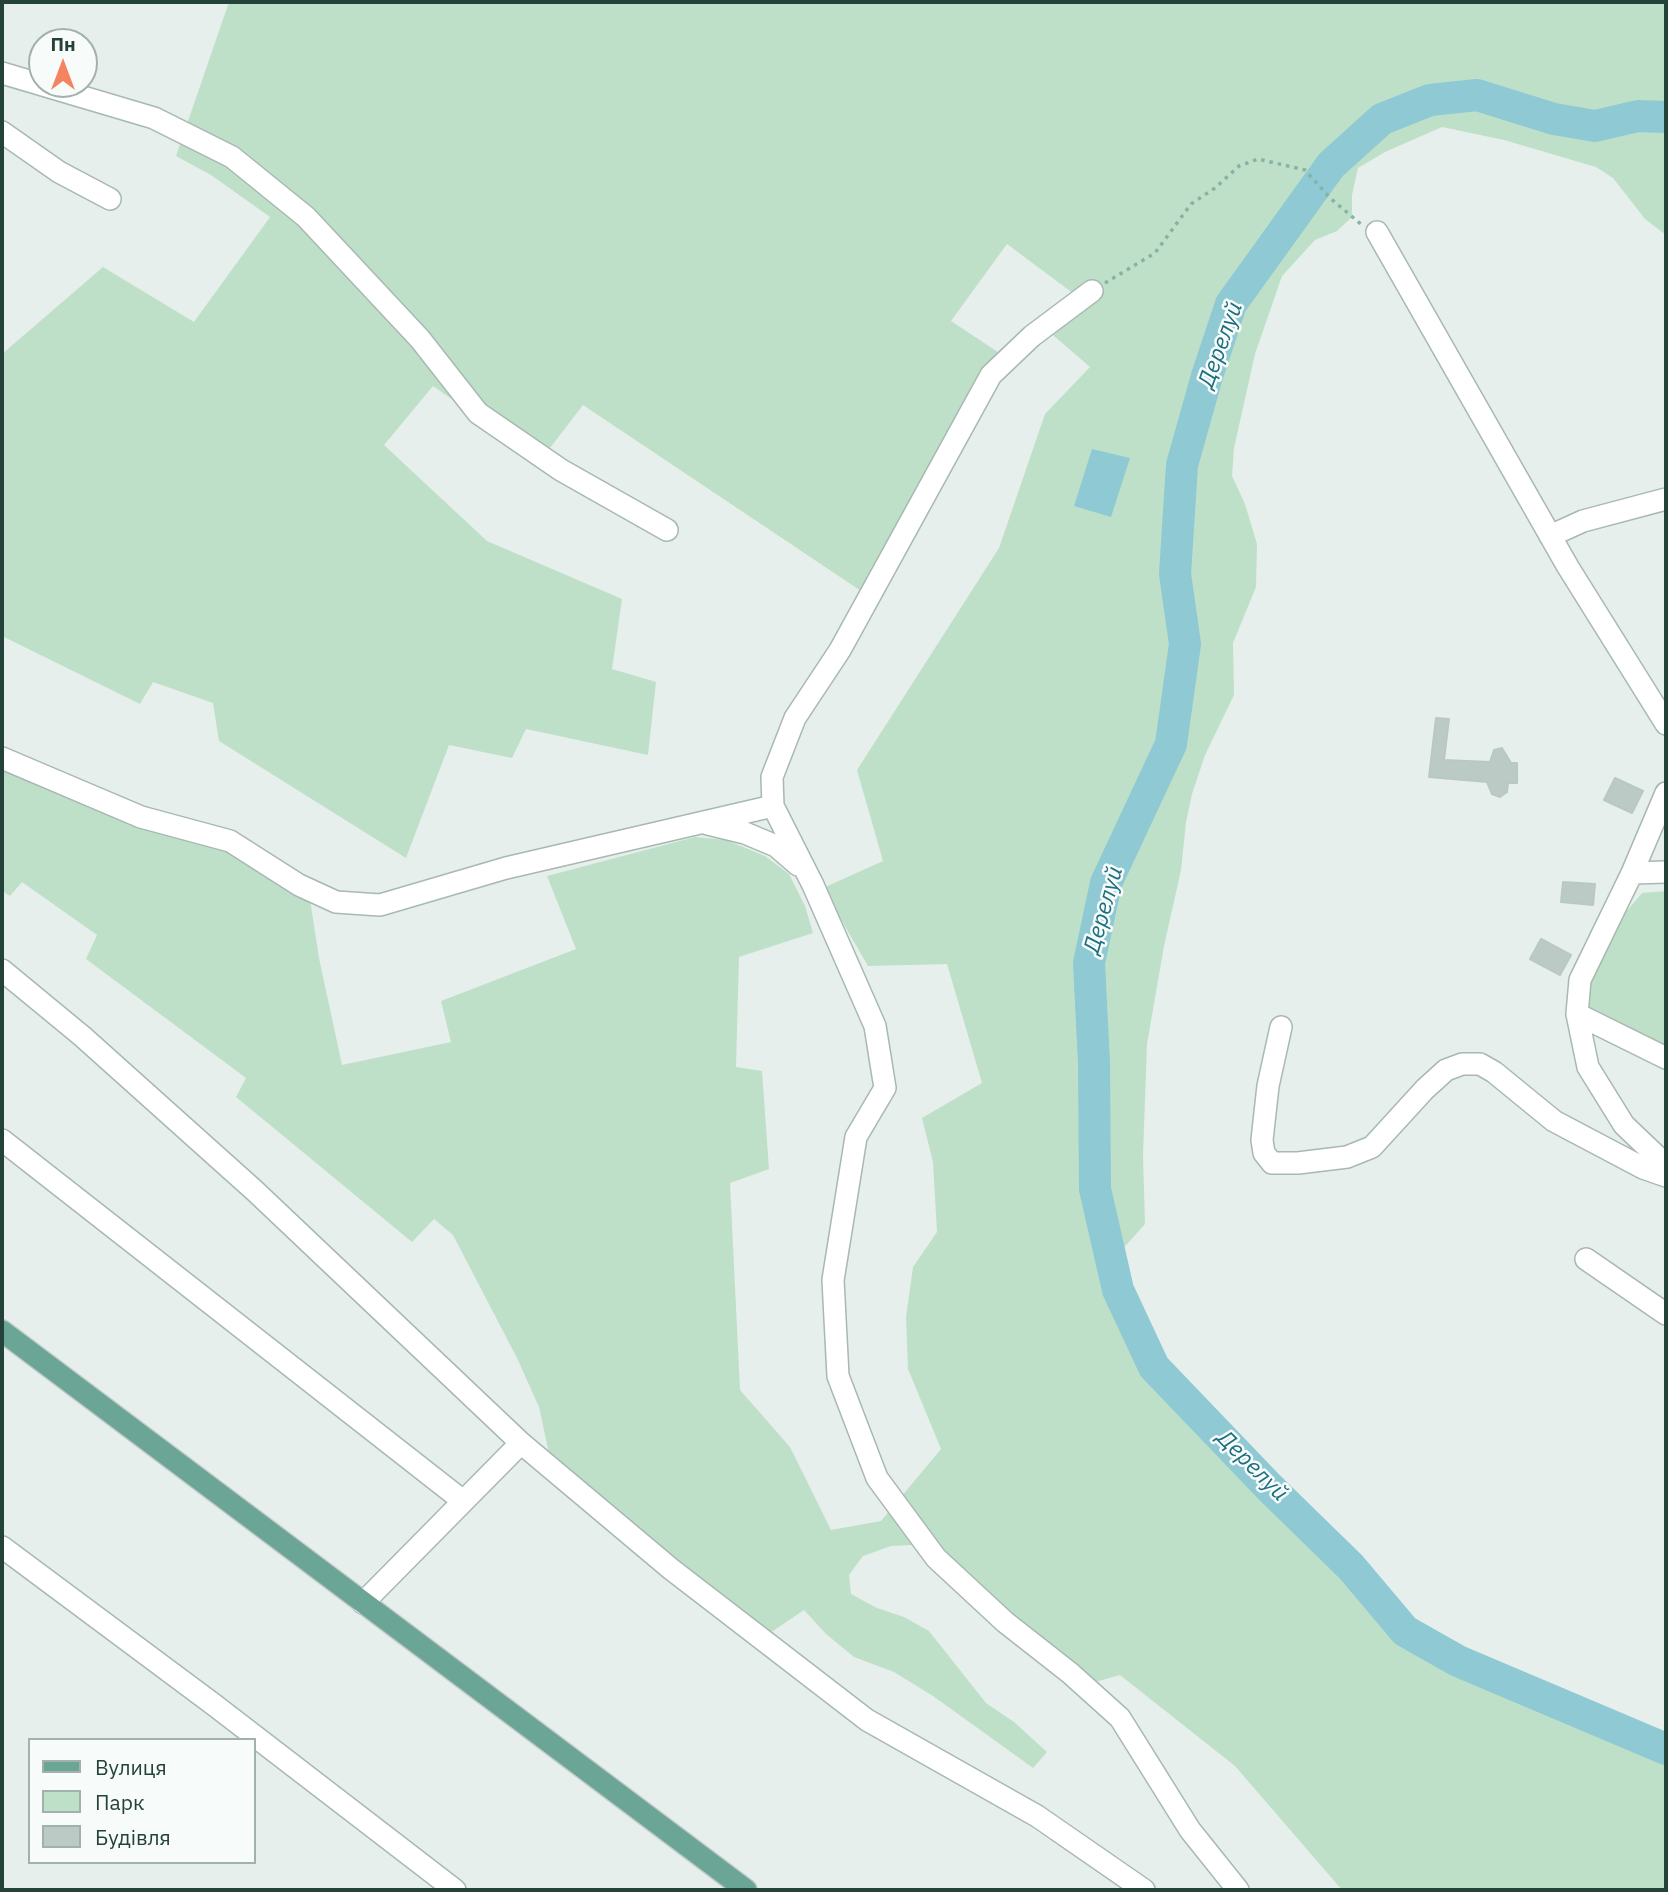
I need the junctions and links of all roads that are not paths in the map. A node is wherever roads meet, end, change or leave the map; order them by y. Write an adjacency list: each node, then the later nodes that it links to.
1 (2, 73): 7 (street)
2 (2, 132): 3 (street)
3 (110, 199)
4 (1377, 232): 8 (street)
5 (1092, 291): 12 (street)
6 (1666, 499): 8 (street)
7 (667, 530)
8 (1550, 536): 9 (street)
9 (1666, 724)
10 (2, 758): 13 (street)
11 (1666, 793): 16 (street)
12 (773, 806): 13 (street); 14 (street)
13 (702, 822): 14 (street)
14 (805, 870): 34 (street)
15 (1666, 872): 16 (street)
16 (1632, 873): 18 (street)
17 (2, 970): 27 (street)
18 (1577, 1014): 20 (street); 22 (street)
19 (1281, 1027): 23 (street)
20 (1666, 1058)
21 (2, 1140): 28 (street)
22 (1666, 1165)
23 (1666, 1176)
24 (1586, 1259): 25 (street)
25 (1666, 1314)
26 (2, 1331): 30 (main road)
27 (521, 1443): 28 (street); 33 (street)
28 (463, 1501): 30 (street)
29 (2, 1547): 31 (street)
30 (363, 1603): 32 (main road)
31 (455, 1890)
32 (746, 1890)
33 (1144, 1890)
34 (1238, 1890)

